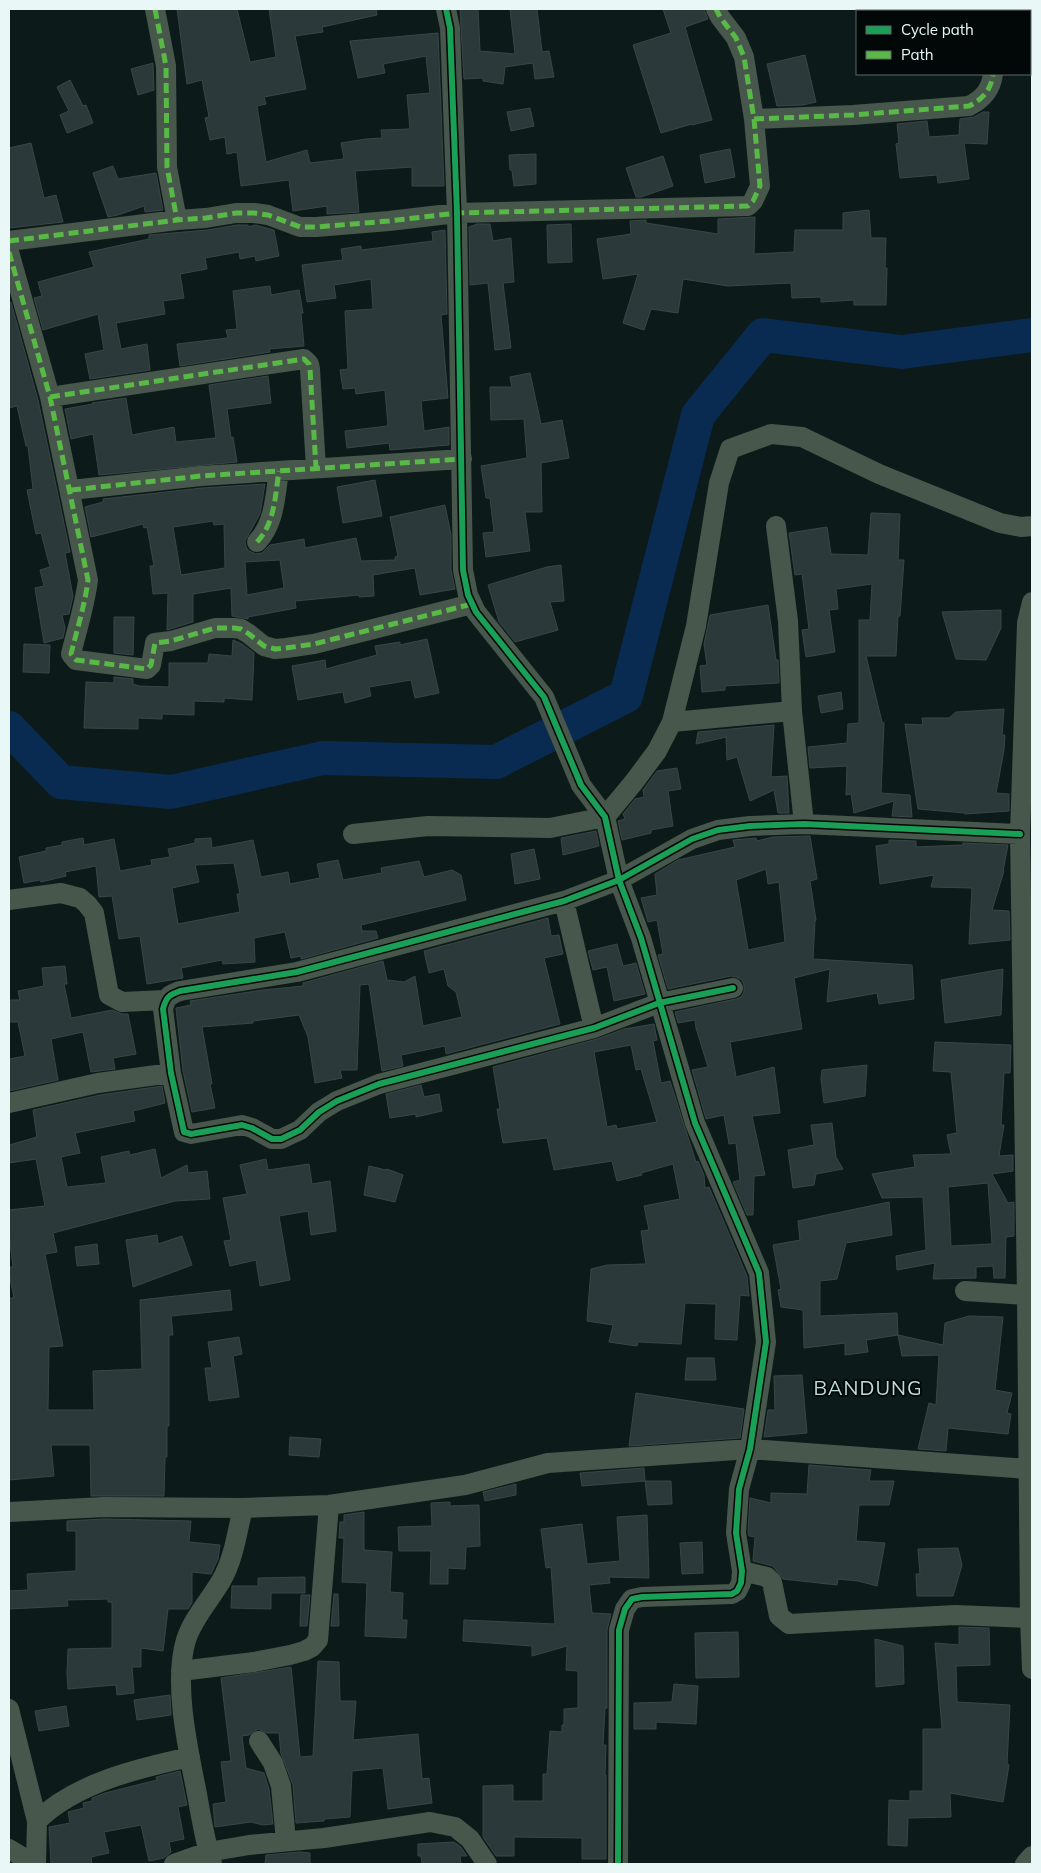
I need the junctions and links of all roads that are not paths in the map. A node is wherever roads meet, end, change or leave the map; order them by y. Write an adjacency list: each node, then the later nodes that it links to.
1 (155, 9): 7 (street)
2 (446, 9): 6 (street)
3 (716, 9): 5 (street)
4 (993, 75): 5 (street)
5 (754, 119): 6 (street)
6 (457, 213): 7 (street); 11 (street)
7 (177, 220): 8 (street)
8 (9, 241)
9 (9, 252): 10 (street)
10 (50, 397): 12 (street); 14 (street)
11 (462, 459): 12 (street); 19 (street)
12 (316, 468): 13 (street)
13 (279, 471): 14 (street); 17 (street)
14 (70, 490): 19 (street)
15 (776, 526): 20 (street)
16 (1032, 526): 21 (street)
17 (257, 542)
18 (1032, 602): 25 (street)
19 (472, 604): 22 (street)
20 (792, 711): 21 (street); 23 (street)
21 (672, 722): 22 (street)
22 (605, 818): 24 (street); 26 (street)
23 (804, 824): 25 (street); 26 (street)
24 (353, 834)
25 (1020, 834): 36 (street)
26 (618, 880): 28 (street); 31 (street)
27 (9, 900): 30 (street)
28 (564, 900): 30 (street); 32 (street)
29 (733, 988): 31 (street)
30 (165, 1000): 33 (street)
31 (659, 1003): 32 (street); 37 (street)
32 (594, 1028): 33 (street)
33 (172, 1073): 34 (street)
34 (9, 1103)
35 (965, 1291): 36 (street)
36 (1028, 1295): 38 (street)
37 (750, 1449): 38 (street); 39 (street); 42 (street)
38 (1028, 1469): 43 (street)
39 (329, 1505): 40 (street); 45 (street)
40 (243, 1508): 41 (street); 45 (street)
41 (9, 1512)
42 (742, 1571): 43 (street); 58 (street)
43 (1030, 1618): 44 (street)
44 (1032, 1668)
45 (182, 1671): 48 (street)
46 (9, 1709): 49 (street)
47 (259, 1741): 50 (street)
48 (190, 1757): 49 (street); 53 (street)
49 (37, 1821): 54 (street)
50 (286, 1841): 53 (street); 56 (street)
51 (9, 1849): 54 (street)
52 (1032, 1856): 59 (street)
53 (210, 1858): 55 (street)
54 (35, 1864)
55 (174, 1864)
56 (487, 1864)
57 (614, 1864): 58 (street)
58 (619, 1864)
59 (1026, 1864)

